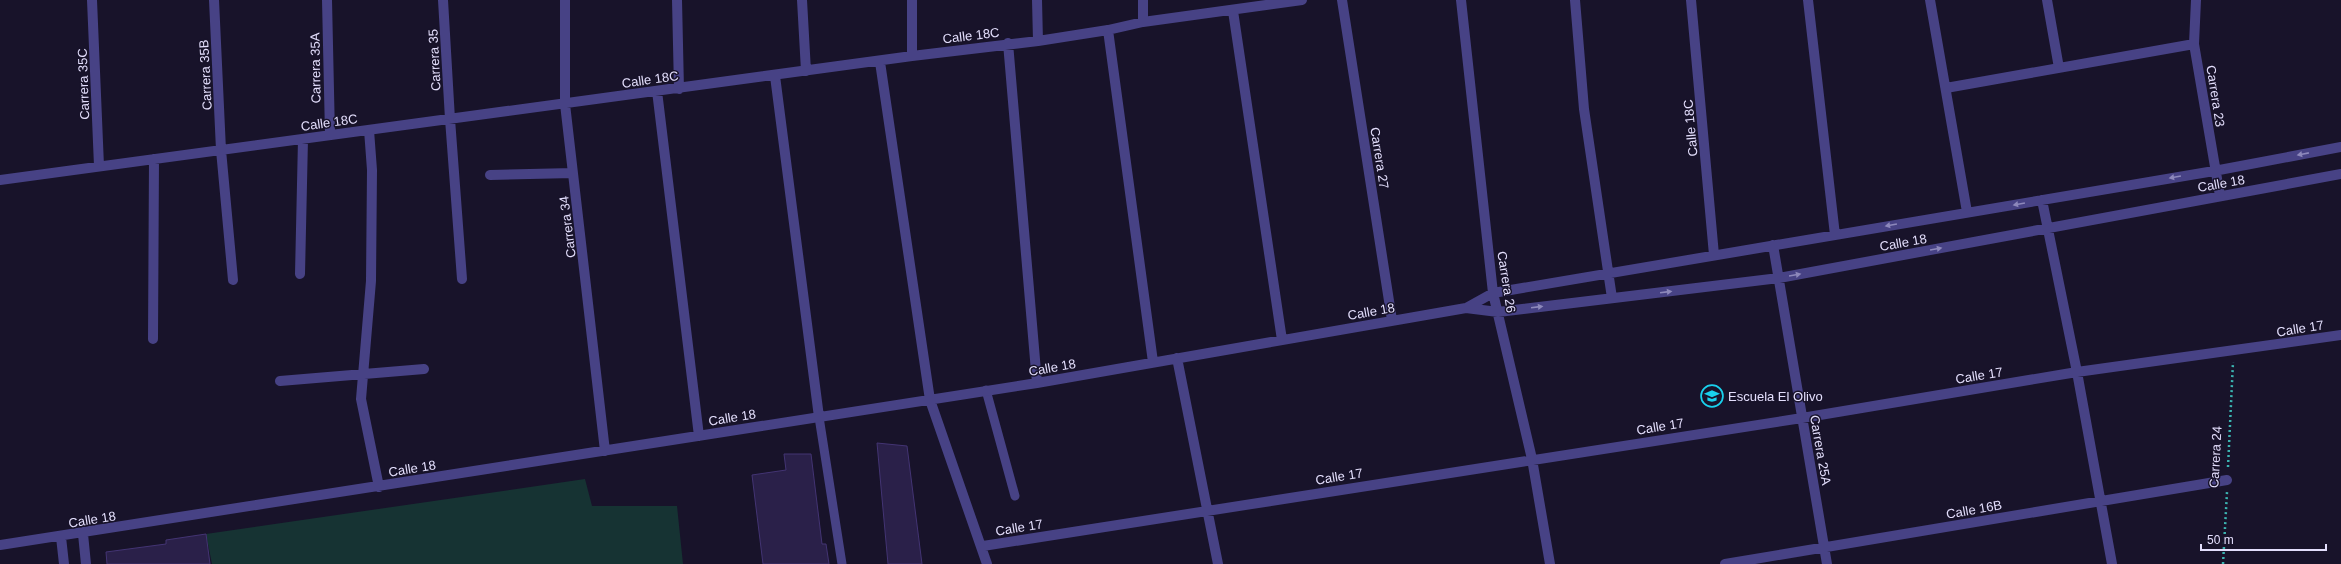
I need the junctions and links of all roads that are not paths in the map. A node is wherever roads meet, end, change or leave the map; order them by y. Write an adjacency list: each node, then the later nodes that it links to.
1 (92, 0): 43 (street, Carrera 35C)
2 (214, 0): 41 (street, Carrera 35B)
3 (327, 0): 38 (street, Carrera 35A)
4 (444, 0): 36 (street, Carrera 35)
5 (565, 0): 35 (street, Carrera 34)
6 (677, 0): 32 (street)
7 (802, 0): 30 (street)
8 (912, 0): 27 (street)
9 (1037, 0): 24 (street)
10 (1143, 0): 22 (street)
11 (1302, 0): 20 (street, Calle 18C)
12 (1342, 0): 65 (street, Carrera 27)
13 (1460, 0): 61 (street, Carrera 26)
14 (1576, 0): 56 (street)
15 (1691, 0): 55 (street, Calle 18C)
16 (1808, 0): 53 (street)
17 (1930, 0): 33 (street)
18 (2047, 0): 29 (street)
19 (2196, 0): 26 (street, Carrera 23)
20 (1265, 3): 21 (street, Calle 18C)
21 (1233, 11): 22 (street, Calle 18C); 68 (street)
22 (1143, 22): 23 (street, Calle 18C)
23 (1108, 30): 24 (street, Calle 18C); 70 (street)
24 (1038, 41): 25 (street, Calle 18C)
25 (1008, 43): 27 (street, Calle 18C); 75 (street)
26 (2194, 44): 29 (street); 44 (street, Carrera 23)
27 (912, 56): 28 (street, Calle 18C)
28 (880, 62): 30 (street, Calle 18C); 77 (street)
29 (2059, 68): 33 (street)
30 (806, 71): 31 (street, Calle 18C)
31 (775, 76): 32 (street, Calle 18C); 78 (street)
32 (679, 88): 34 (street, Calle 18C)
33 (1946, 88): 51 (street)
34 (657, 92): 35 (street, Calle 18C); 80 (street)
35 (566, 104): 36 (street, Calle 18C); 45 (street, Carrera 34)
36 (450, 119): 37 (street, Calle 18C); 59 (street, Carrera 35)
37 (369, 130): 38 (street, Calle 18C); 73 (street)
38 (330, 135): 39 (street, Calle 18C)
39 (302, 139): 41 (street, Calle 18C); 57 (street)
40 (2341, 147): 44 (street, Calle 18, one-way to 44)
41 (221, 150): 42 (street, Calle 18C); 60 (street, Carrera 35B)
42 (154, 159): 43 (street, Calle 18C); 67 (street)
43 (99, 166): 48 (street, Calle 18C)
44 (2214, 171): 49 (street, Carrera 23); 50 (street, Calle 18, one-way to 50)
45 (573, 172): 47 (street); 81 (street, Carrera 34)
46 (2341, 174): 49 (street, Calle 18)
47 (490, 175)
48 (0, 180)
49 (2220, 196): 52 (street, Calle 18)
50 (2042, 200): 51 (street, Calle 18, one-way to 51); 52 (street)
51 (1967, 212): 53 (street, Calle 18, one-way to 53)
52 (2047, 228): 58 (street, Calle 18, one-way to 52); 72 (street)
53 (1835, 235): 54 (street, Calle 18)
54 (1772, 245): 55 (street, Calle 18); 58 (street, Carrera 25A)
55 (1714, 255): 56 (street, Calle 18)
56 (1609, 273): 61 (street, Calle 18); 62 (street)
57 (300, 274)
58 (1779, 278): 62 (street, Calle 18, one-way to 58); 79 (street, Carrera 25A)
59 (462, 279)
60 (233, 280)
61 (1493, 293): 63 (street, Calle 18); 64 (street, Carrera 26)
62 (1612, 298): 64 (street, Calle 18, one-way to 62)
63 (1466, 308): 64 (street, Calle 18); 65 (street, Calle 18)
64 (1498, 312): 82 (street, Carrera 26)
65 (1392, 320): 68 (street, Calle 18)
66 (2341, 335): 72 (street, Calle 17)
67 (153, 339)
68 (1282, 340): 69 (street, Calle 18)
69 (1177, 358): 70 (street, Calle 18); 87 (street)
70 (1153, 362): 75 (street, Calle 18)
71 (424, 369): 73 (street)
72 (2077, 372): 79 (street, Calle 17); 86 (street)
73 (363, 375): 74 (street); 84 (street)
74 (280, 381)
75 (1037, 383): 76 (street, Calle 18)
76 (986, 390): 77 (street, Calle 18); 85 (lane)
77 (930, 400): 78 (street, Calle 18); 91 (street)
78 (819, 417): 80 (street, Calle 18); 95 (lane)
79 (1802, 418): 82 (street, Calle 17); 92 (street, Carrera 25A)
80 (699, 436): 81 (street, Calle 18)
81 (605, 450): 84 (street, Calle 18)
82 (1532, 459): 87 (street, Calle 17); 98 (street, Carrera 26)
83 (2227, 480): 86 (street, Calle 16B)
84 (379, 487): 88 (street, Calle 18)
85 (1016, 496)
86 (2100, 501): 92 (street, Calle 16B); 101 (street)
87 (1207, 510): 91 (street, Calle 17); 97 (street)
88 (83, 534): 89 (street, Calle 18); 94 (street)
89 (61, 537): 90 (street, Calle 18); 93 (street)
90 (0, 545)
91 (983, 546): 96 (street)
92 (1824, 547): 99 (street, Calle 16B); 100 (street, Carrera 25A)
93 (64, 564)
94 (86, 564)
95 (842, 564)
96 (987, 564)
97 (1218, 564)
98 (1550, 564)
99 (1725, 564)
100 (1827, 564)
101 (2112, 564)

